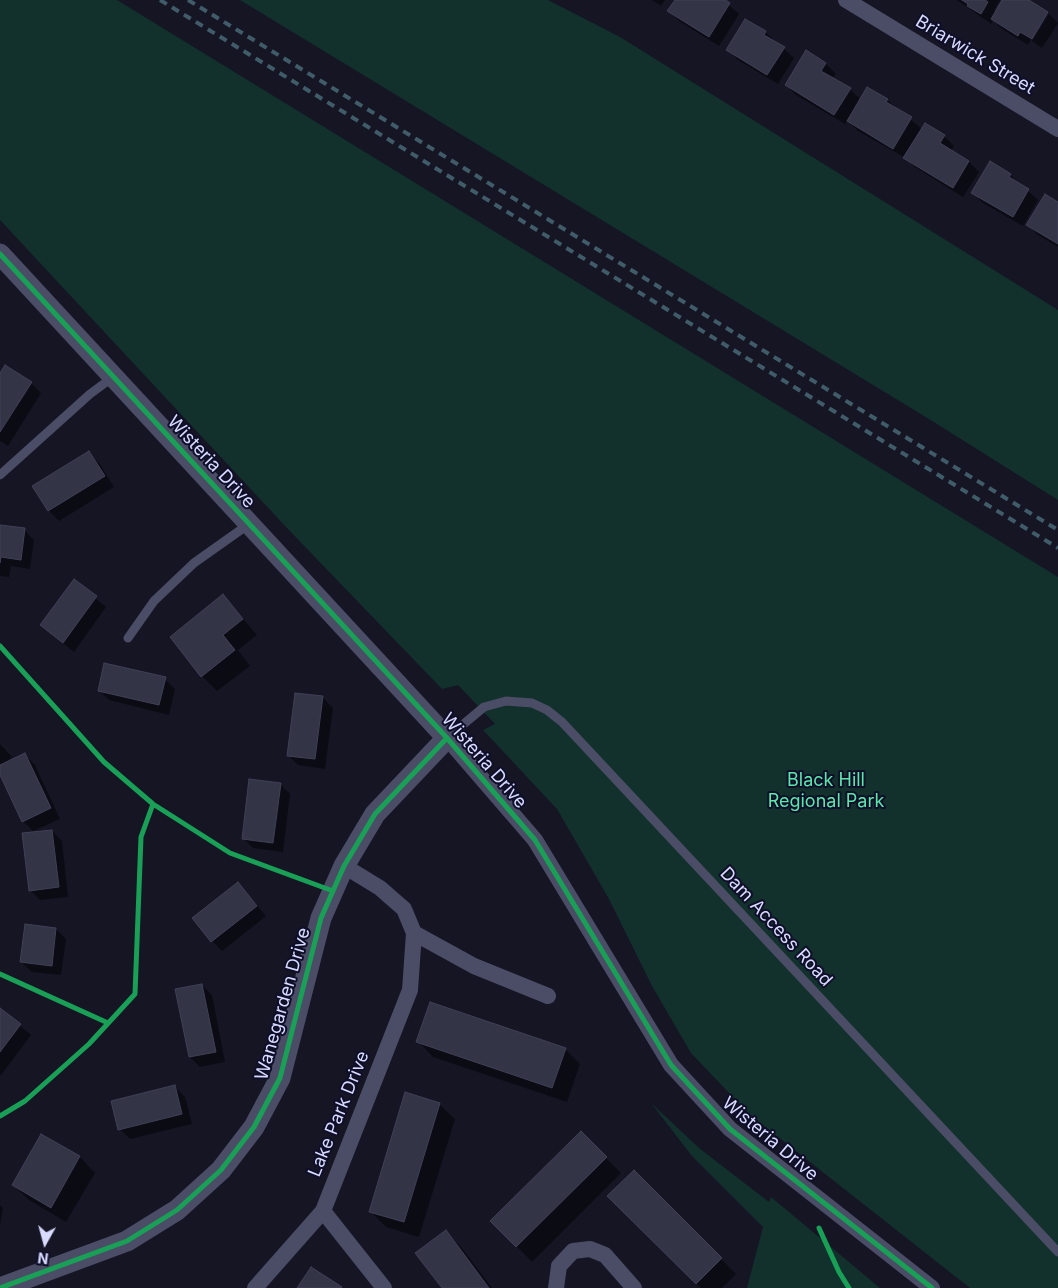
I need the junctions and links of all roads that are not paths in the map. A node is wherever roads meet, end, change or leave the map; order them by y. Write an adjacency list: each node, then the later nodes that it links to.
1 (846, 0): 2 (street, Briarwick Street)
2 (1058, 129)
3 (0, 254): 4 (street, Wisteria Drive)
4 (113, 377): 5 (lane); 6 (street, Wisteria Drive)
5 (0, 475)
6 (249, 524): 7 (lane); 8 (street, Wisteria Drive)
7 (128, 638)
8 (447, 738): 9 (street, Wanegarden Drive); 13 (lane, Dam Access Road); 19 (street, Wisteria Drive)
9 (344, 866): 10 (street, Lake Park Drive); 14 (street, Wanegarden Drive)
10 (414, 933): 11 (street); 12 (street, Lake Park Drive)
11 (548, 996)
12 (323, 1211): 15 (street, Lake Park Drive); 16 (street)
13 (1058, 1252)
14 (0, 1288)
15 (255, 1288)
16 (384, 1288)
17 (556, 1288): 18 (street)
18 (634, 1288)
19 (932, 1288)

